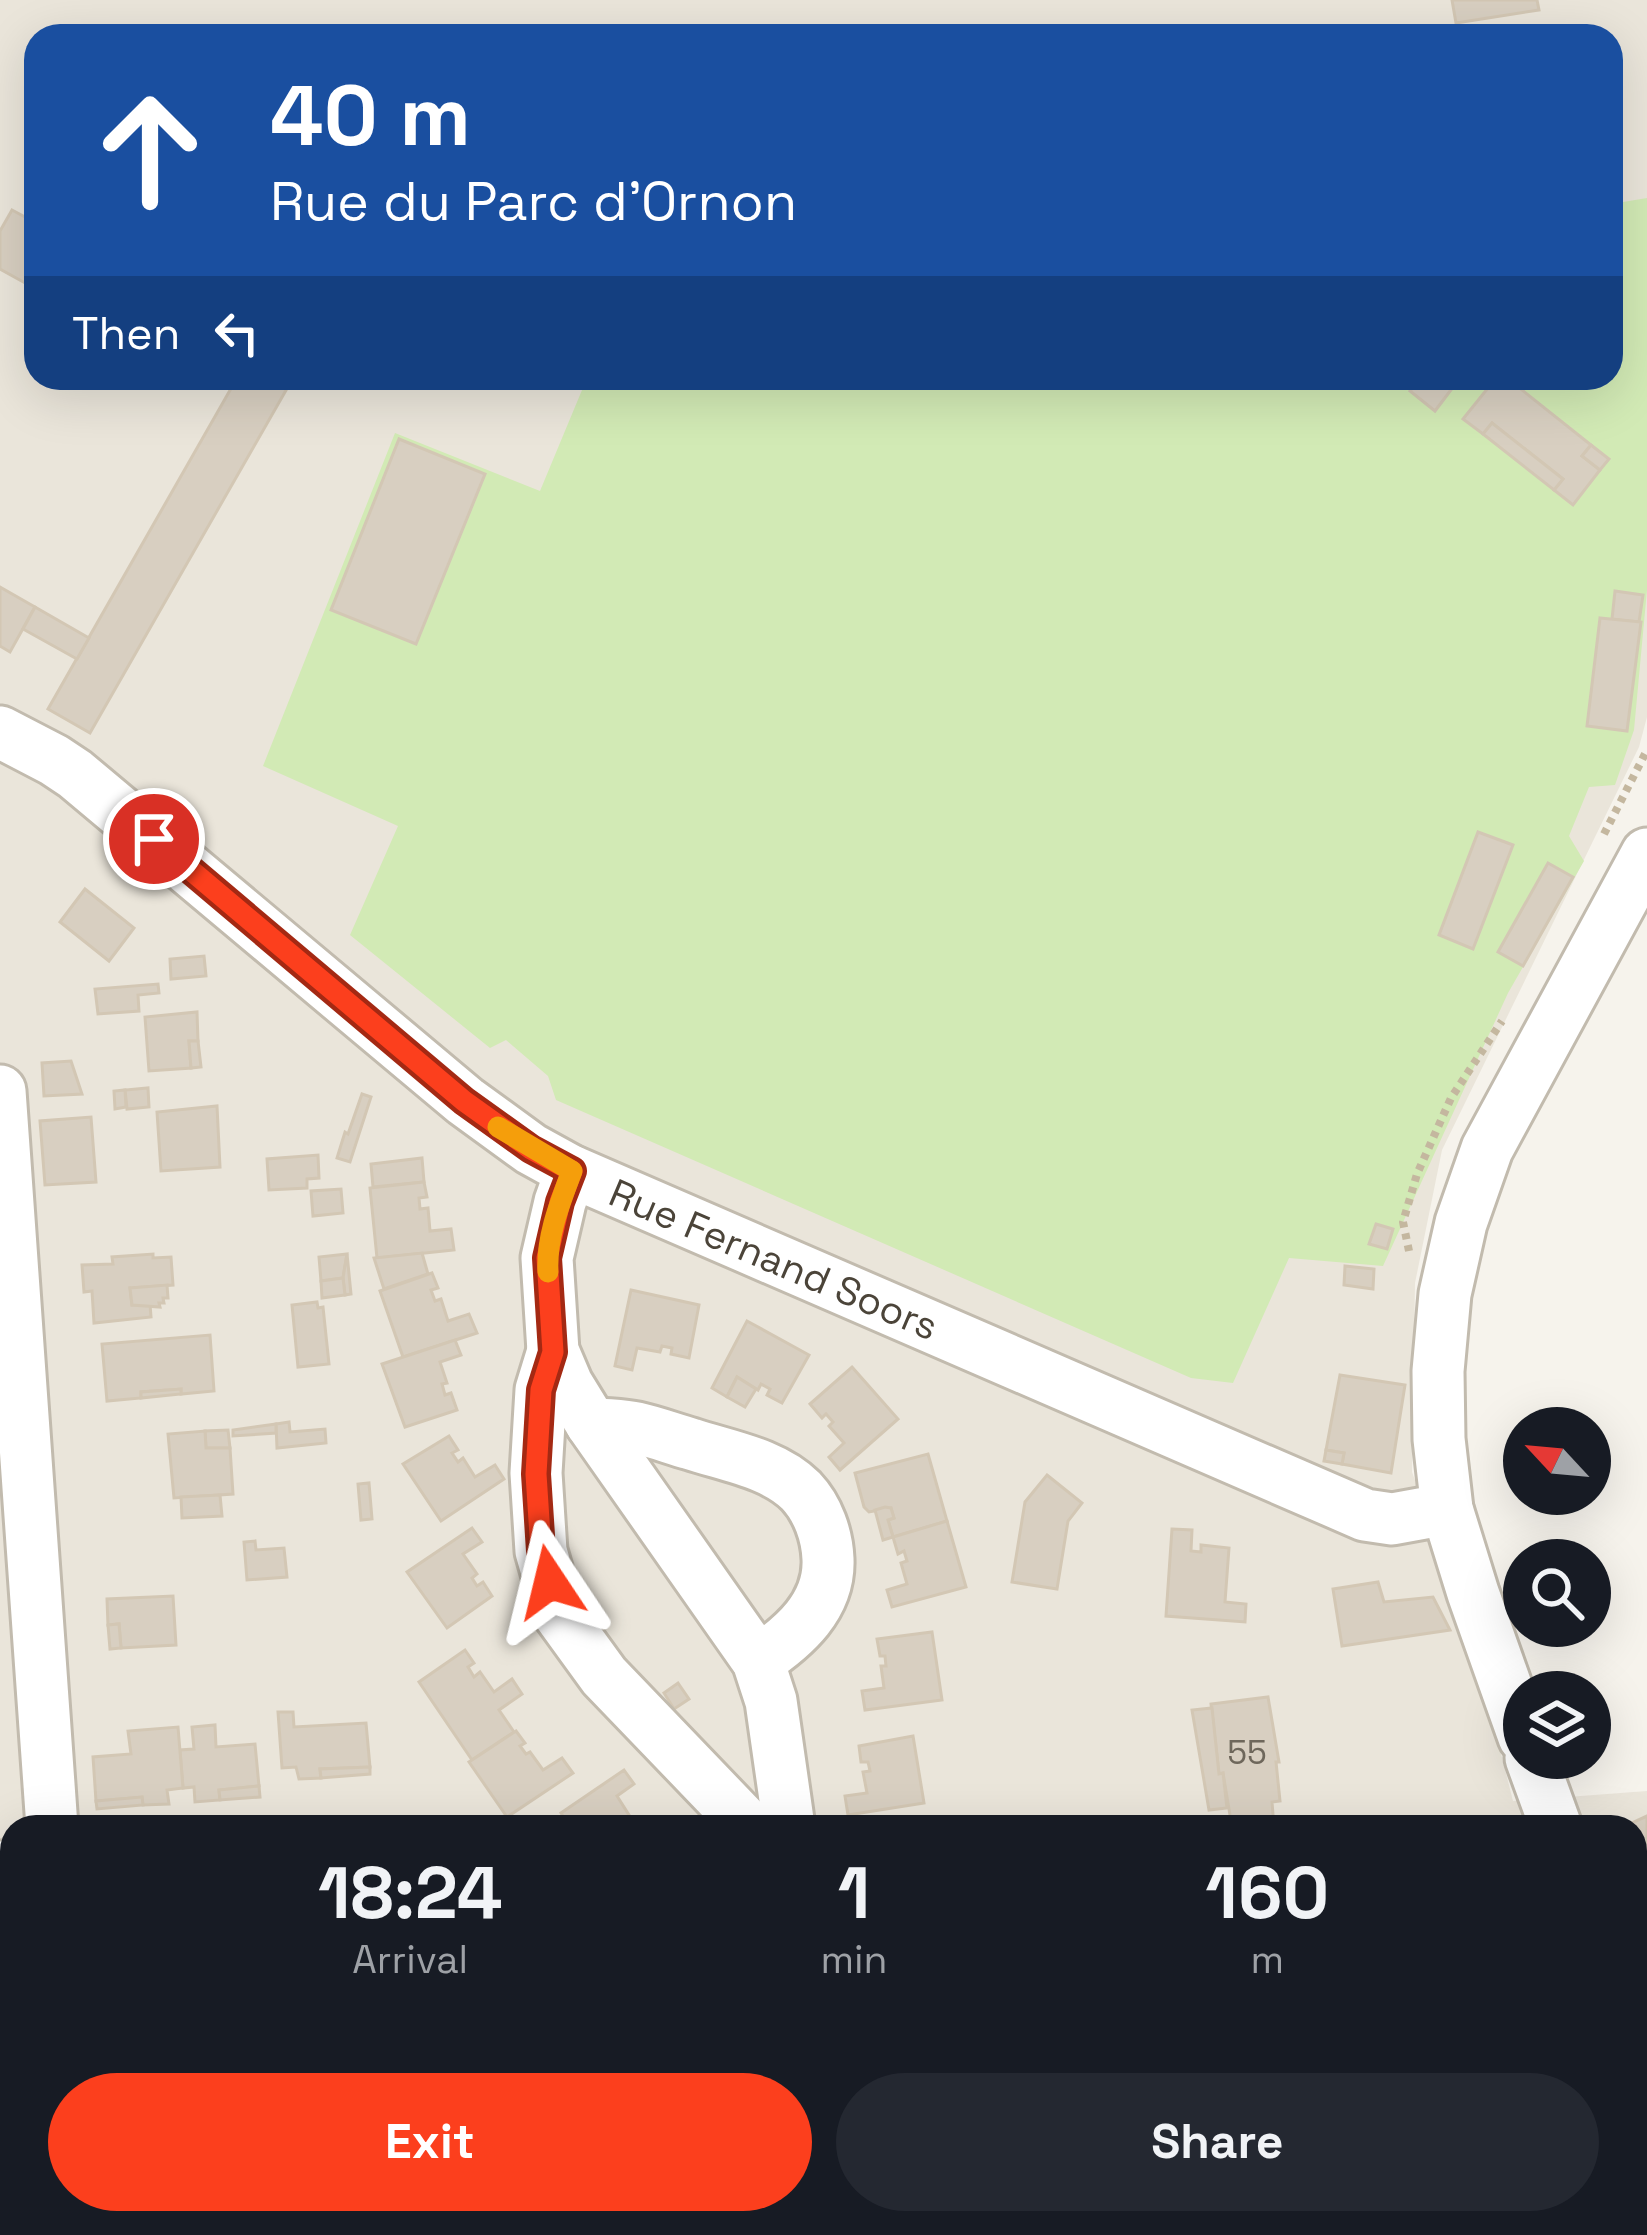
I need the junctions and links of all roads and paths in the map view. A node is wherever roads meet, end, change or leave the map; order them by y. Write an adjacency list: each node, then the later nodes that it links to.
1 (0, 732): 4 (street, Rue Fernand Soors)
2 (1647, 854): 7 (street)
3 (0, 1091): 11 (street)
4 (572, 1171): 5 (street); 7 (street, Rue Fernand Soors)
5 (553, 1352): 6 (street); 12 (street)
6 (591, 1423): 8 (street); 8 (street)
7 (1447, 1509): 9 (street)
8 (758, 1661): 13 (street)
9 (1503, 1678)
10 (1539, 1779): 14 (street)
11 (51, 1815)
12 (737, 1815)
13 (787, 1815)
14 (1552, 1815)

